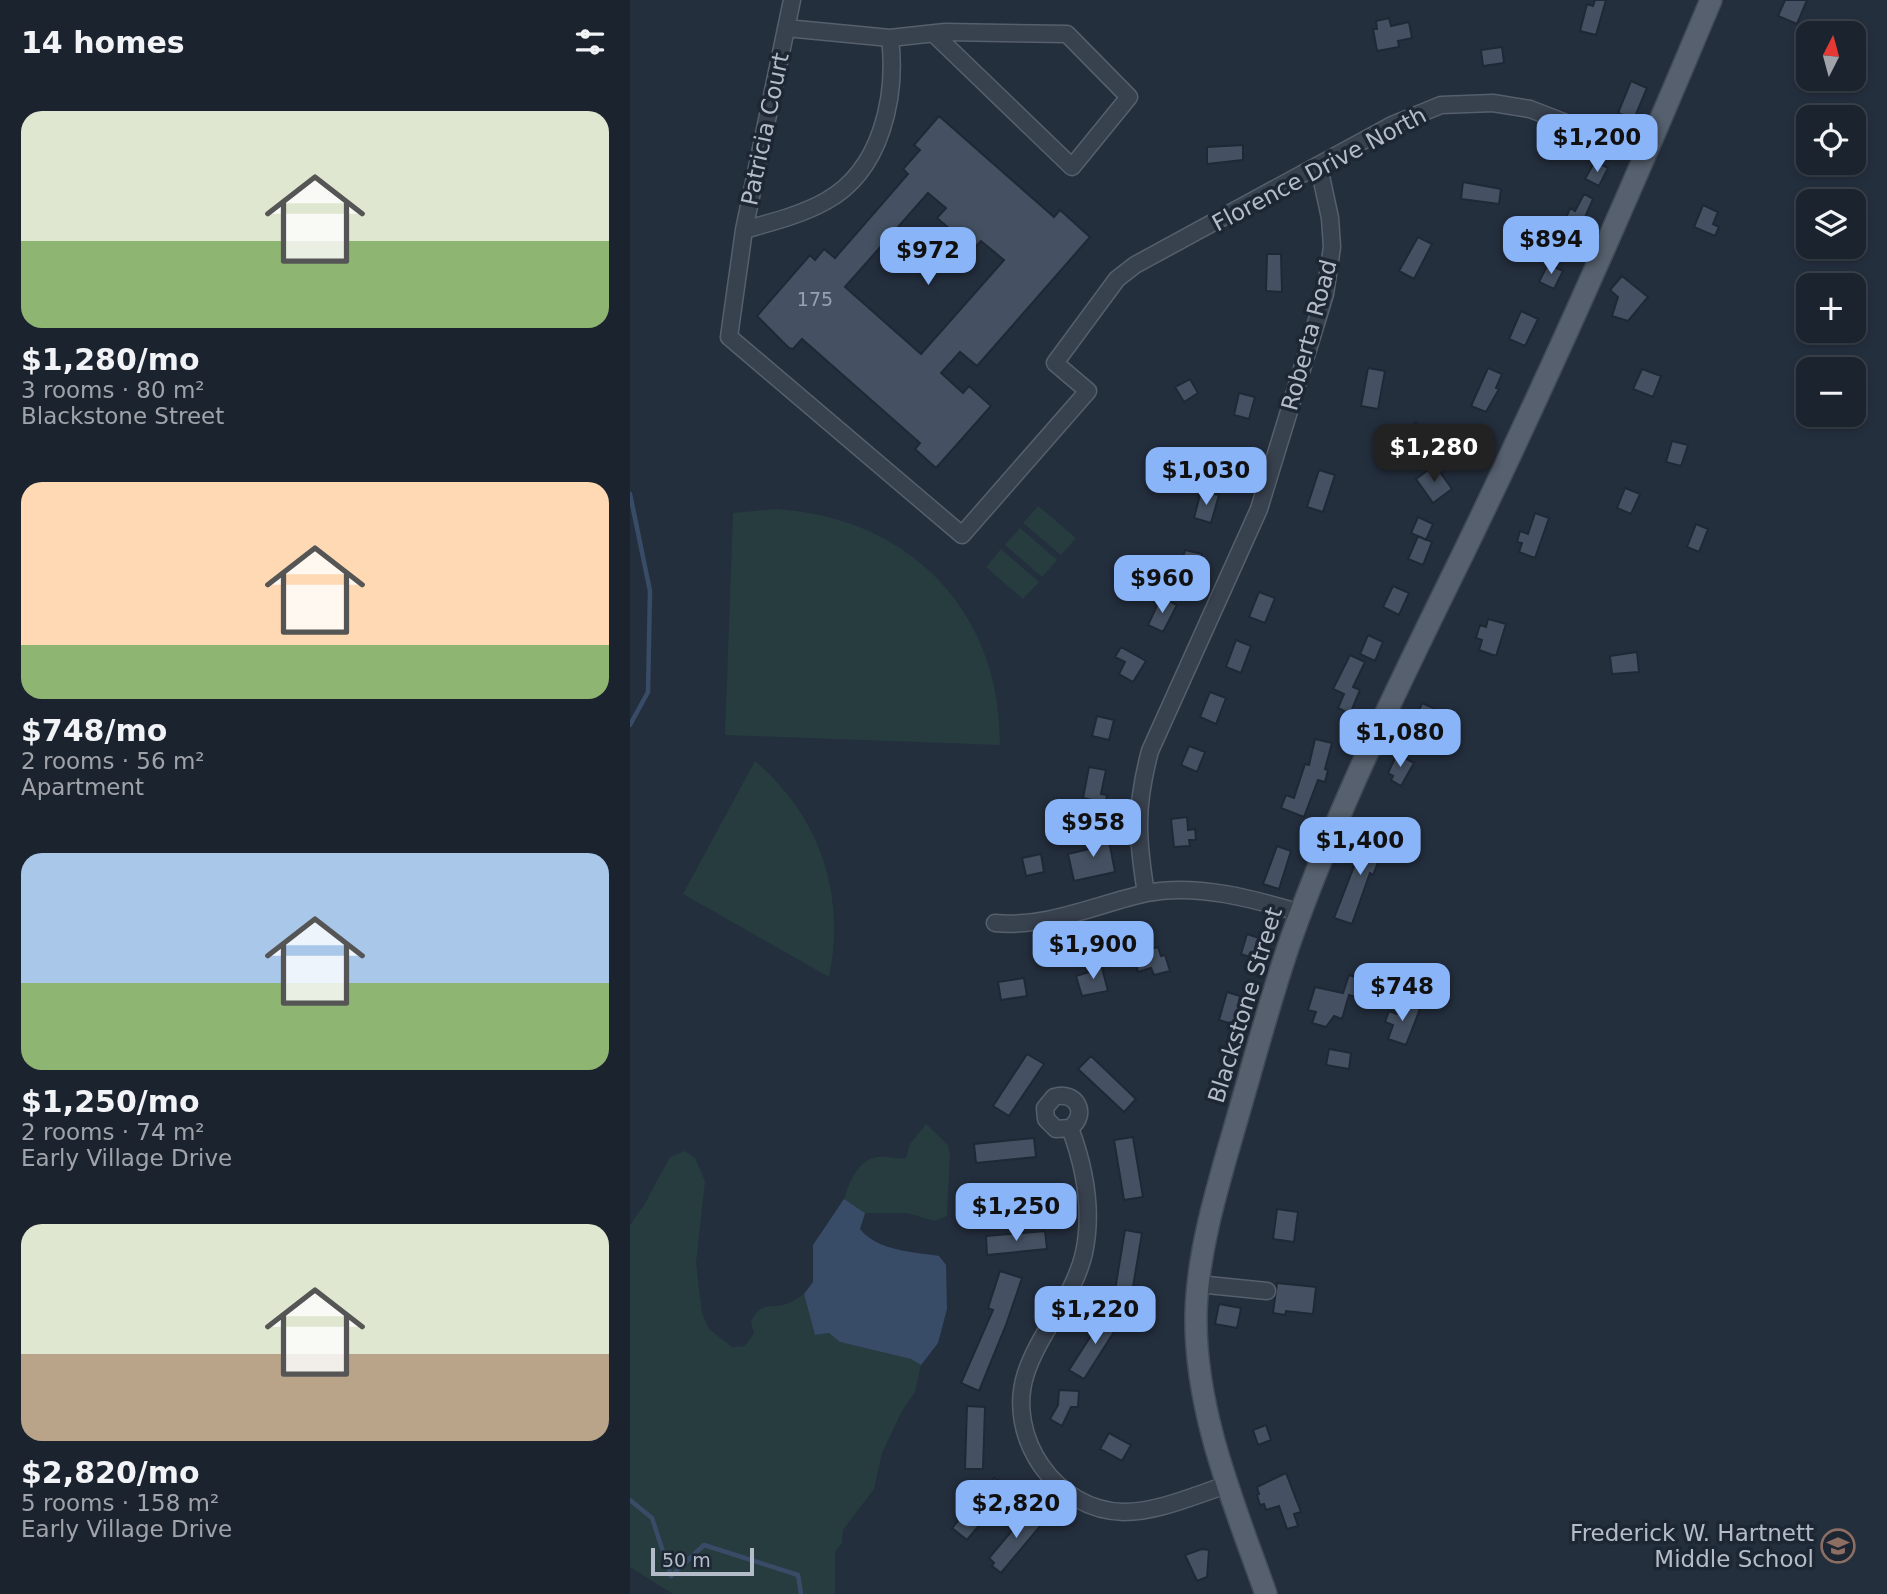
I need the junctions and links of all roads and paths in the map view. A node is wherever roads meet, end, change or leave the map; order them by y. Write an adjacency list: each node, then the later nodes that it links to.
1 (792, 0): 3 (street, Patricia Court)
2 (1711, 0): 6 (main road, Blackstone Street)
3 (786, 28): 5 (street); 8 (street, Patricia Court)
4 (934, 34): 4 (street); 5 (street)
5 (890, 38): 8 (street)
6 (1646, 154): 7 (street, Florence Drive North); 11 (main road, Blackstone Street)
7 (1319, 167): 9 (street, Florence Drive North); 10 (street, Roberta Road)
8 (744, 230): 9 (street, Patricia Court)
9 (1156, 255)
10 (1146, 893): 11 (street); 12 (street)
11 (1301, 913): 14 (main road, Blackstone Street)
12 (995, 923)
13 (1070, 1128): 16 (street)
14 (1198, 1283): 15 (street); 16 (main road, Blackstone Street)
15 (1267, 1291)
16 (1227, 1485): 17 (main road, Blackstone Street)
17 (1266, 1594)

